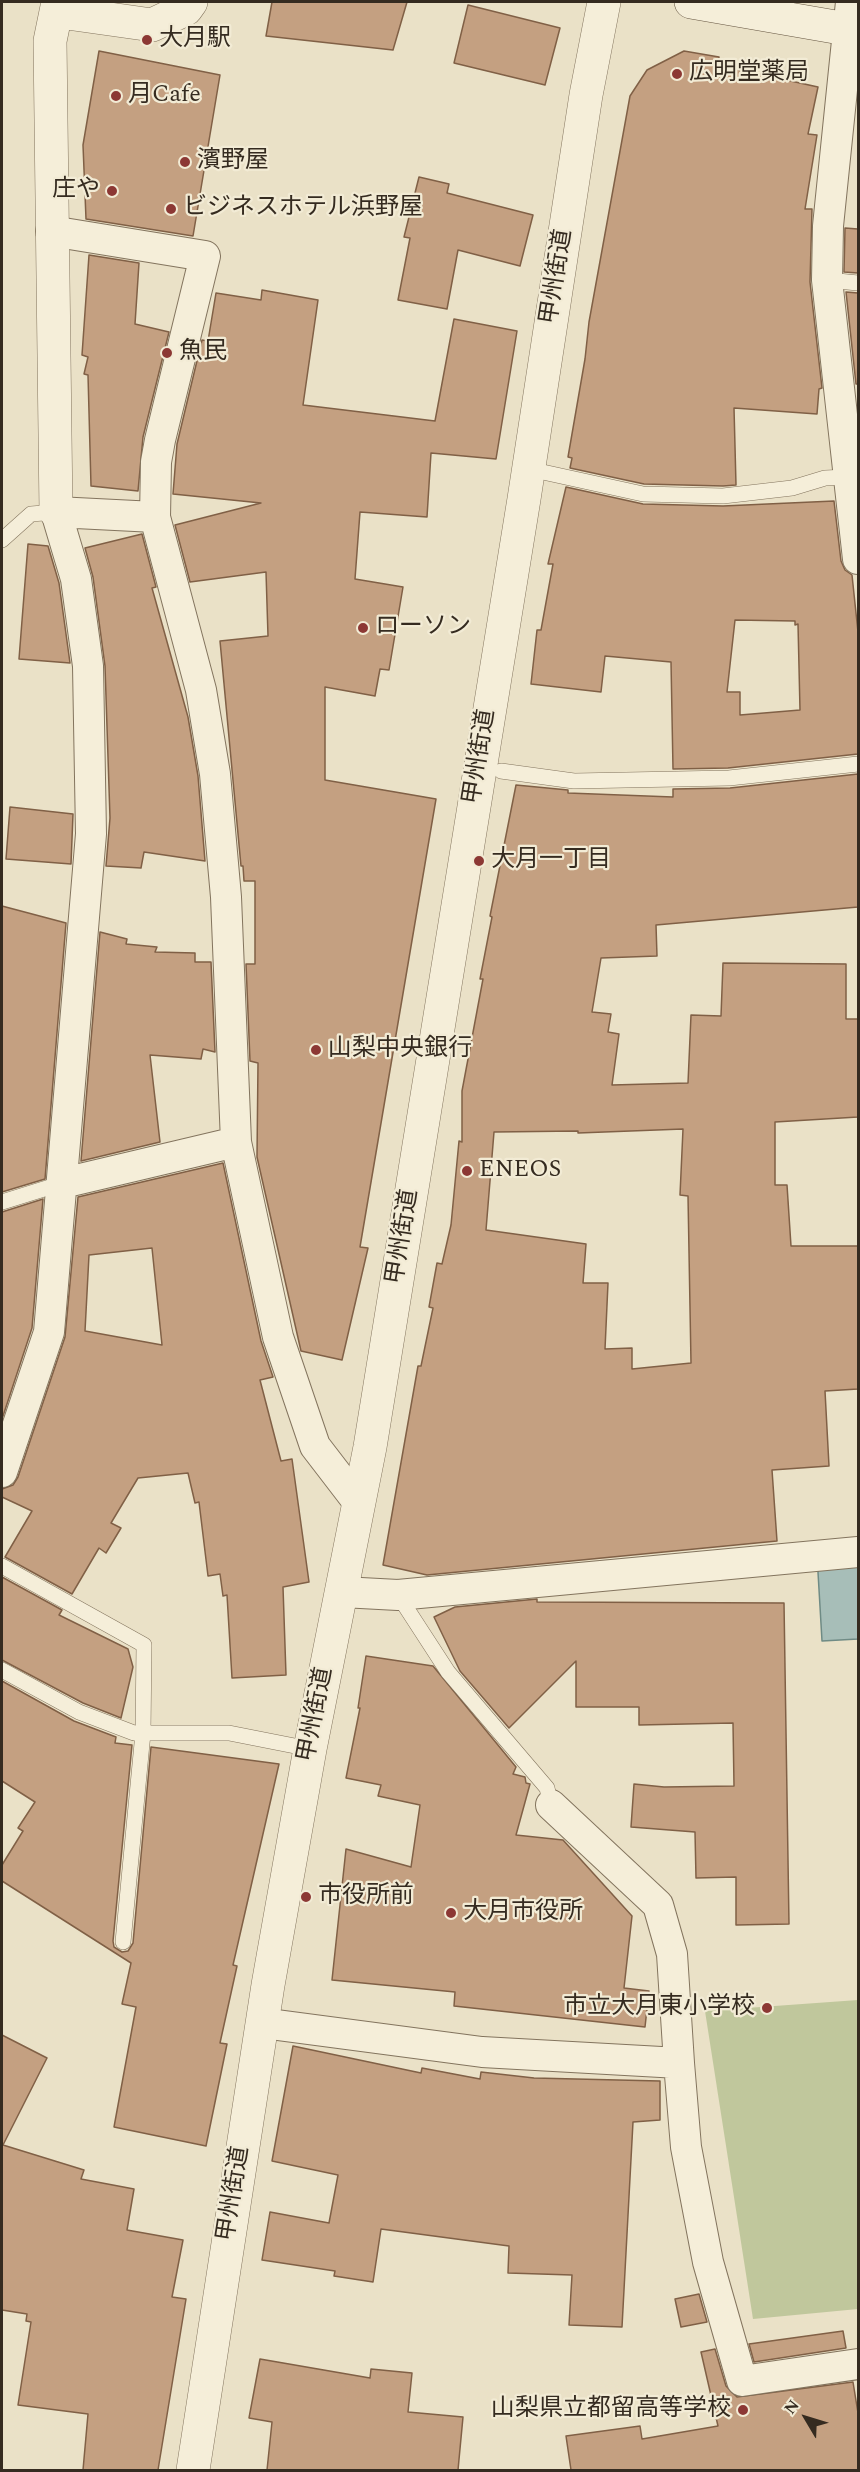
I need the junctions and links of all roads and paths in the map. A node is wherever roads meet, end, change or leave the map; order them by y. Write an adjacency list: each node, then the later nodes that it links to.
1 (60, 2): 2 (street); 6 (street)
2 (191, 2)
3 (604, 2): 9 (street, 甲州街道)
4 (691, 2): 5 (street)
5 (853, 21): 7 (street)
6 (51, 231): 11 (street); 12 (street)
7 (827, 279): 8 (lane); 10 (street)
8 (858, 283)
9 (529, 469): 10 (lane); 21 (street, 甲州街道)
10 (848, 477): 14 (street)
11 (56, 512): 12 (street); 13 (lane); 18 (street)
12 (155, 516): 17 (street)
13 (2, 540)
14 (858, 559)
15 (858, 764): 16 (lane)
16 (501, 771)
17 (236, 1142): 18 (street); 21 (street)
18 (63, 1183): 19 (lane); 20 (street)
19 (2, 1202)
20 (2, 1472)
21 (358, 1502): 24 (street, 甲州街道)
22 (858, 1552): 25 (street)
23 (2, 1566): 27 (lane)
24 (342, 1592): 25 (street); 28 (street, 甲州街道)
25 (398, 1595): 29 (lane)
26 (2, 1670): 27 (lane)
27 (142, 1733): 28 (lane); 30 (lane)
28 (310, 1749): 31 (street, 甲州街道)
29 (551, 1805): 32 (street)
30 (123, 1942)
31 (262, 2023): 32 (street); 34 (street, 甲州街道)
32 (679, 2062): 33 (street)
33 (858, 2364)
34 (193, 2470)

